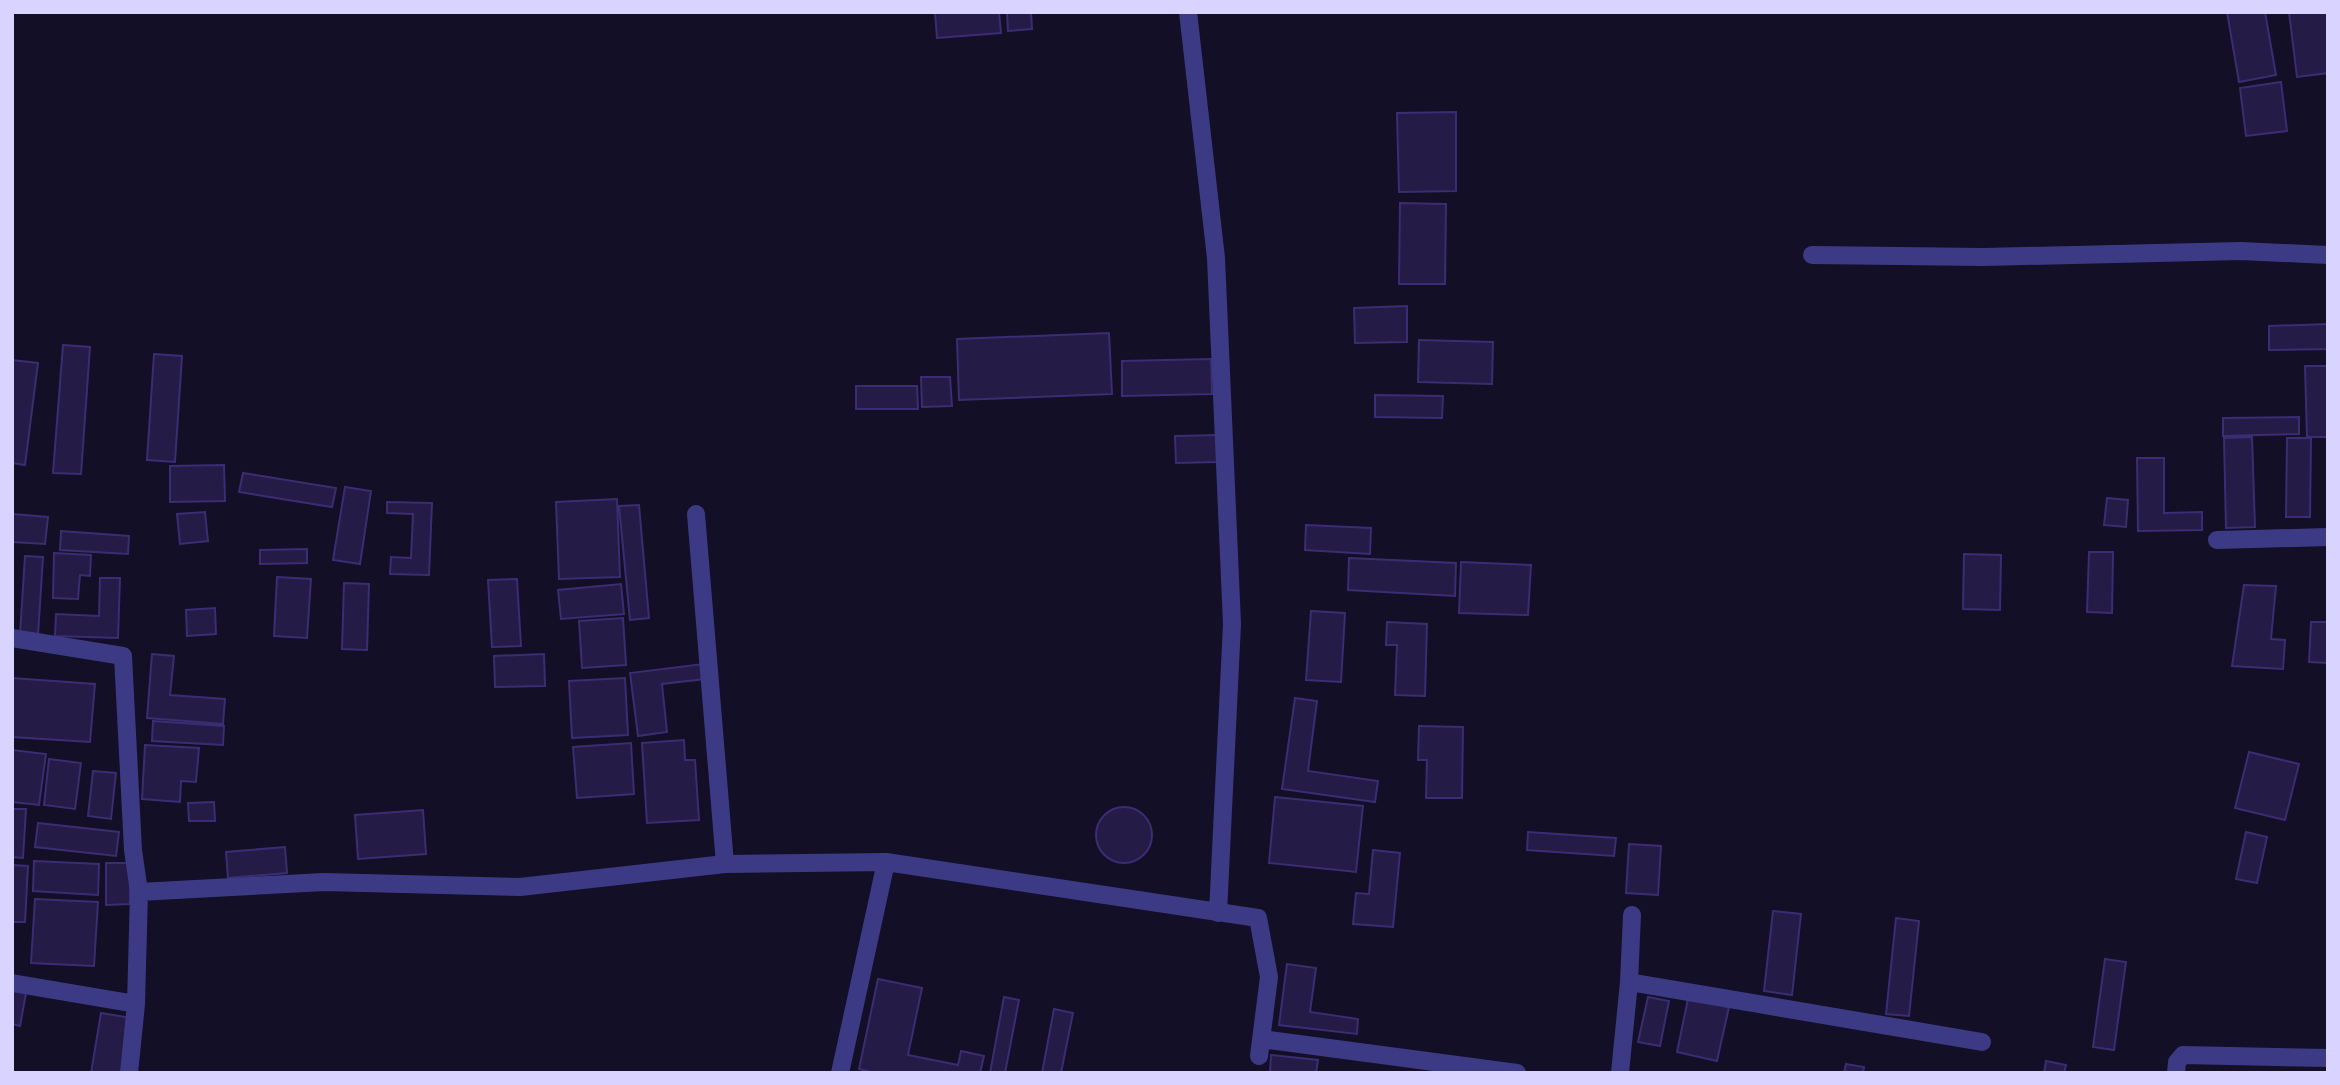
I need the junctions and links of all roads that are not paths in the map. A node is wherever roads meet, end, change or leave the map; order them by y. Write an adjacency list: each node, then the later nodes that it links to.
1 (1188, 12): 11 (street)
2 (1812, 255): 3 (street)
3 (2328, 255)
4 (696, 514): 9 (street)
5 (2328, 537): 6 (street)
6 (2217, 540)
7 (12, 638): 10 (street)
8 (886, 862): 9 (street); 11 (street); 19 (street)
9 (726, 864): 10 (street)
10 (139, 892): 15 (street)
11 (1217, 913): 20 (street)
12 (1632, 915): 13 (street)
13 (1629, 982): 16 (street); 21 (street)
14 (12, 983): 15 (street)
15 (136, 1004): 18 (street)
16 (1982, 1042)
17 (2328, 1058): 22 (street)
18 (129, 1073)
19 (840, 1073)
20 (1517, 1073)
21 (1620, 1073)
22 (2176, 1073)

